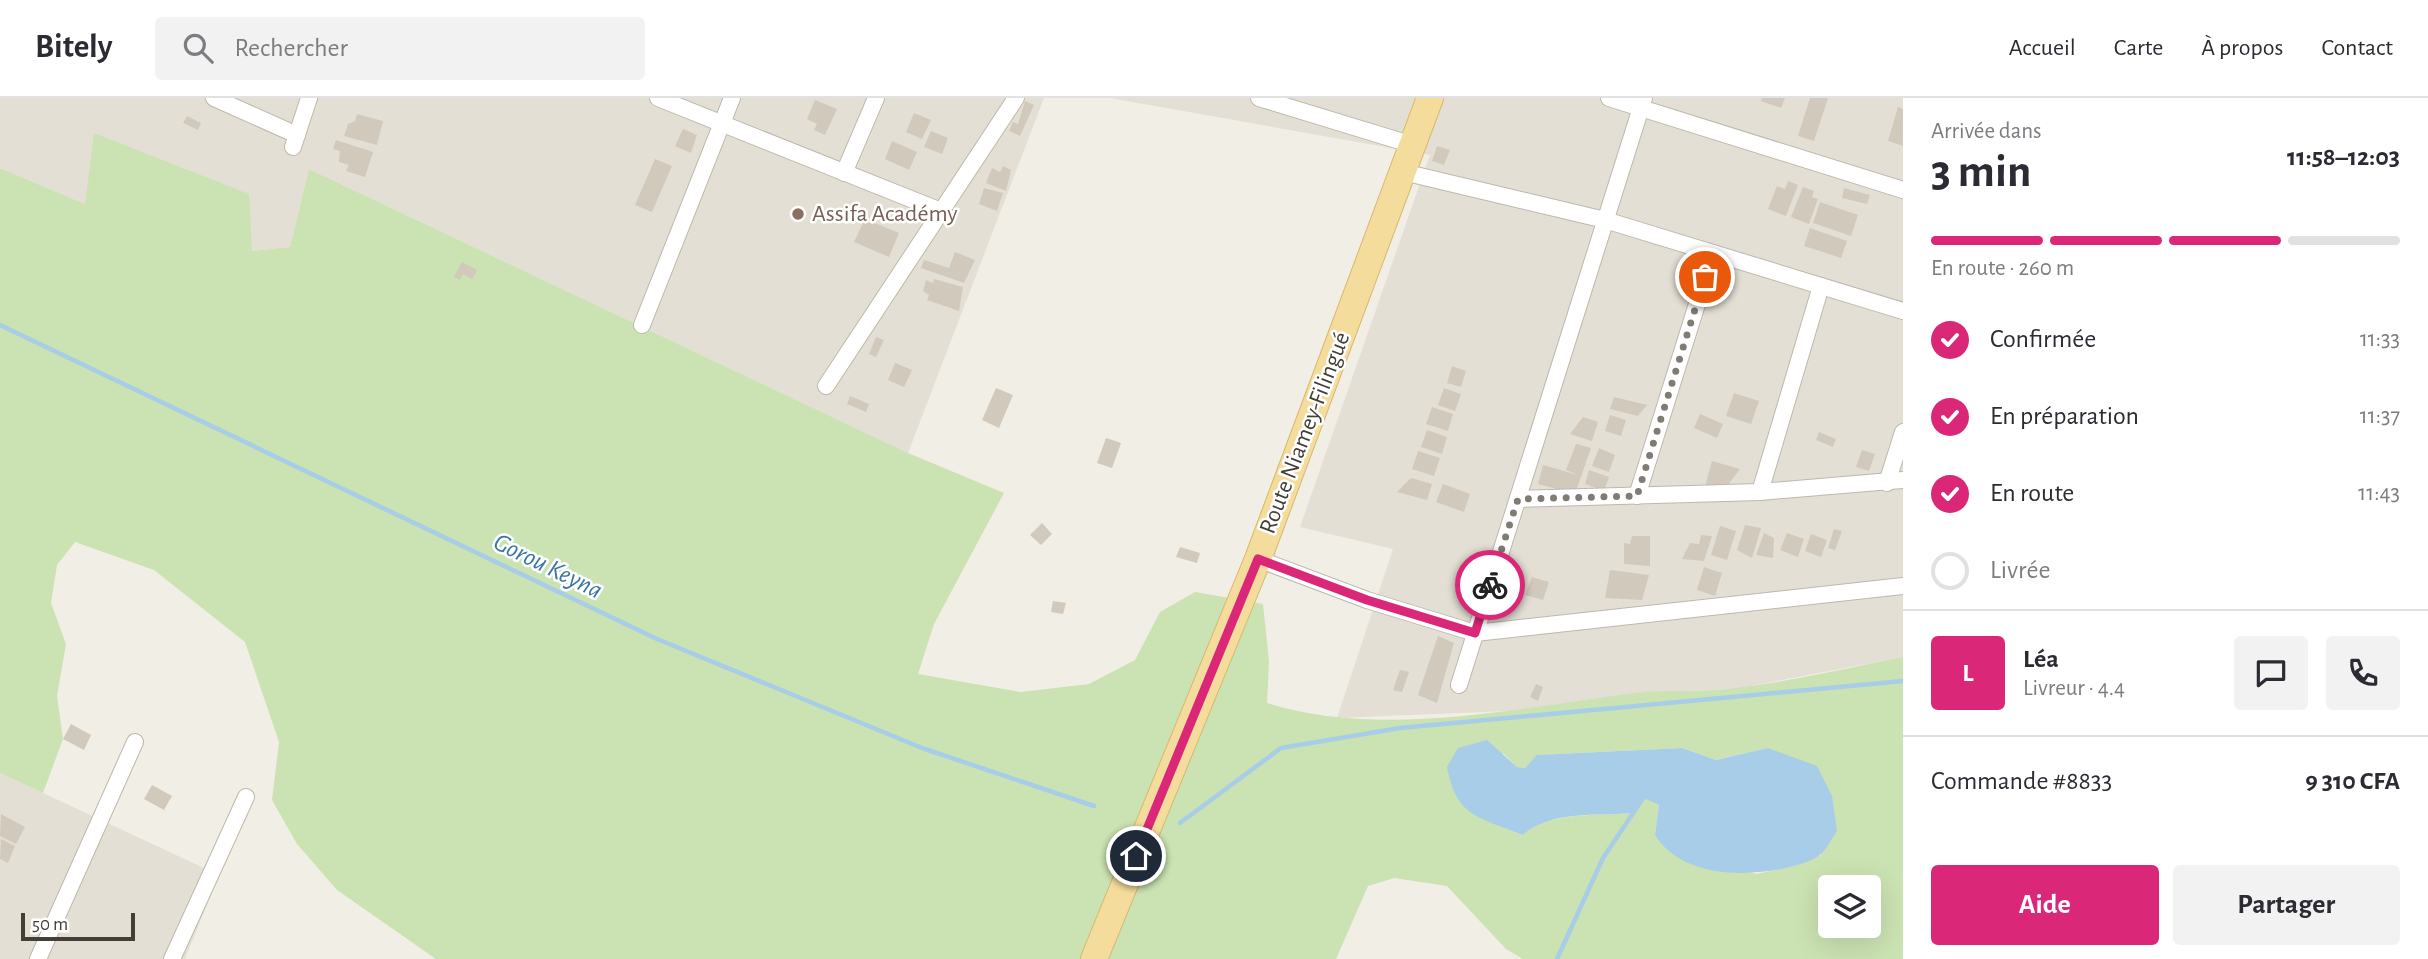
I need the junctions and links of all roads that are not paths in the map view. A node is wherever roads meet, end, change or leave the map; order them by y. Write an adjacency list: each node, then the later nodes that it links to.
1 (214, 98): 2 (street)
2 (309, 98)
3 (658, 98): 11 (street)
4 (732, 98): 11 (street)
5 (876, 98): 14 (street)
6 (1016, 98): 16 (street)
7 (1259, 98): 12 (street)
8 (1430, 98): 12 (main road, Route Niamey-Filingué)
9 (1609, 98): 10 (street)
10 (1643, 103): 15 (street); 17 (street)
11 (722, 124): 14 (street); 21 (street)
12 (1413, 145): 13 (main road, Route Niamey-Filingué)
13 (1403, 172): 17 (street); 28 (main road, Route Niamey-Filingué)
14 (844, 173): 16 (street)
15 (1903, 190)
16 (941, 211): 22 (street)
17 (1605, 220): 18 (street); 27 (street)
18 (1713, 253): 19 (street); 26 (street)
19 (1821, 286): 20 (street); 25 (street)
20 (1903, 311)
21 (642, 325)
22 (826, 386)
23 (1903, 432): 24 (street)
24 (1895, 482): 25 (street)
25 (1760, 492): 26 (street)
26 (1637, 496): 27 (street)
27 (1518, 499): 30 (street)
28 (1258, 559): 30 (street); 36 (main road, Route Niamey-Filingué)
29 (1903, 586): 30 (street)
30 (1475, 633): 31 (street)
31 (1459, 685)
32 (135, 742): 34 (street)
33 (246, 797): 35 (street)
34 (38, 959)
35 (172, 959)
36 (1094, 959)

